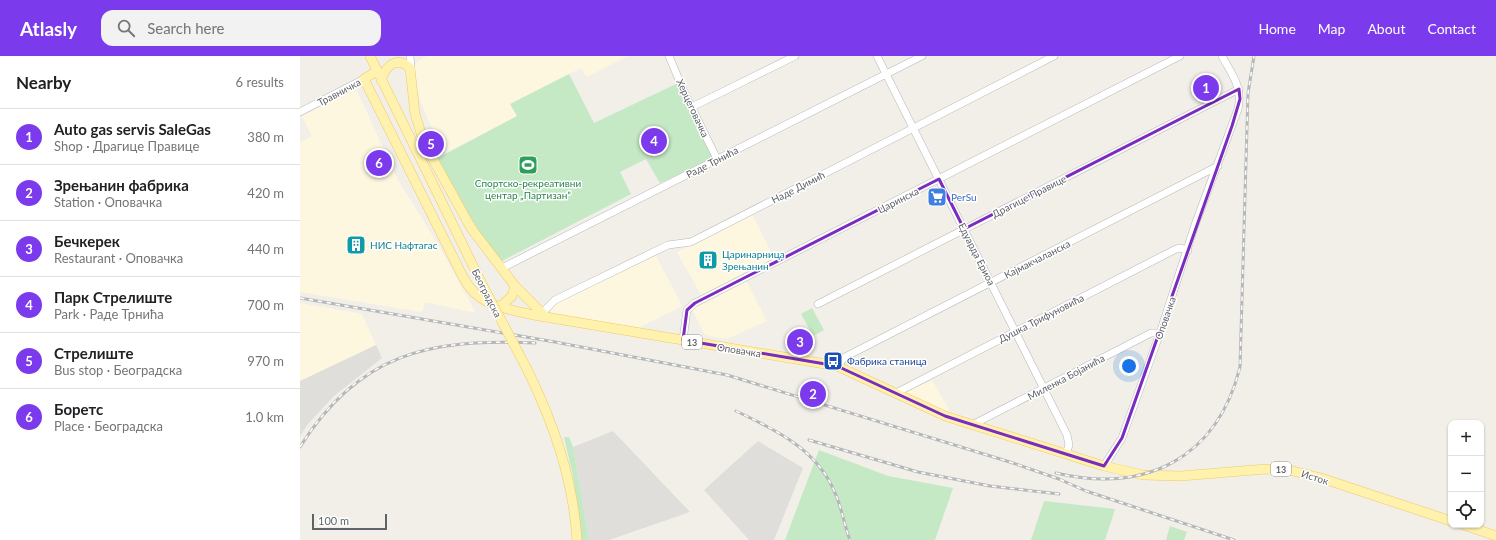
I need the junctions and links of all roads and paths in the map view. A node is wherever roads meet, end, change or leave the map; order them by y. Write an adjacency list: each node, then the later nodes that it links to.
1 (407, 56): 11 (street)
2 (410, 56): 12 (street)
3 (669, 56): 17 (street, Херцеговачка)
4 (795, 56): 17 (street)
5 (877, 56): 13 (street, Едуарда Ериоа)
6 (922, 56): 13 (street, Раде Трнића)
7 (1054, 56): 19 (street, Наде Димић)
8 (1180, 56): 22 (street, Царинска)
9 (1222, 56): 16 (street)
10 (371, 58): 11 (main road); 14 (main road, Београдска)
11 (392, 63): 12 (main road); 14 (main road)
12 (412, 70): 25 (main road)
13 (886, 74): 19 (street, Едуарда Ериоа); 20 (street, Раде Трнића)
14 (379, 76): 15 (main road, Травничка); 43 (main road, Београдска, bridge)
15 (364, 79): 18 (street, Травничка); 29 (main road, 13)
16 (1239, 89): 21 (street, Оповачка); 23 (street, Драгице Правице)
17 (692, 107): 20 (street, Херцеговачка)
18 (300, 112)
19 (914, 128): 22 (street, Едуарда Ериоа); 30 (street, Наде Димић)
20 (717, 159): 25 (street, Раде Трнића)
21 (1218, 166): 24 (street, Оповачка); 26 (street, Кајмакчаланска)
22 (939, 179): 23 (street, Едуарда Ериоа); 33 (street, Царинска)
23 (964, 229): 26 (street, Едуарда Ериоа); 28 (street, Драгице Правице)
24 (1188, 250): 31 (street, Душка Трифуновића); 32 (street, Оповачка)
25 (502, 268): 27 (main road)
26 (991, 283): 31 (street, Едуарда Ериоа); 34 (street, Кајмакчаланска)
27 (515, 286): 29 (main road); 30 (main road)
28 (818, 304)
29 (500, 307): 30 (main road, 13)
30 (544, 315): 33 (main road, Оповачка / 13)
31 (1016, 331): 35 (street, Едуарда Ериоа); 36 (street, Душка Трифуновића)
32 (1160, 333): 35 (street, Миленка Бојанића); 39 (street, Оповачка)
33 (683, 340): 34 (main road, Оповачка / 13)
34 (837, 366): 36 (main road, 13)
35 (1044, 389): 37 (street, Миленка Бојанића); 38 (street, Едуарда Ериоа)
36 (896, 393): 37 (main road, 13)
37 (972, 425): 38 (main road, 13)
38 (1066, 454): 39 (main road, 13)
39 (1104, 466): 40 (main road, Исток / 13)
40 (1448, 520)
41 (1473, 528): 42 (main road)
42 (1496, 536)
43 (577, 540)

